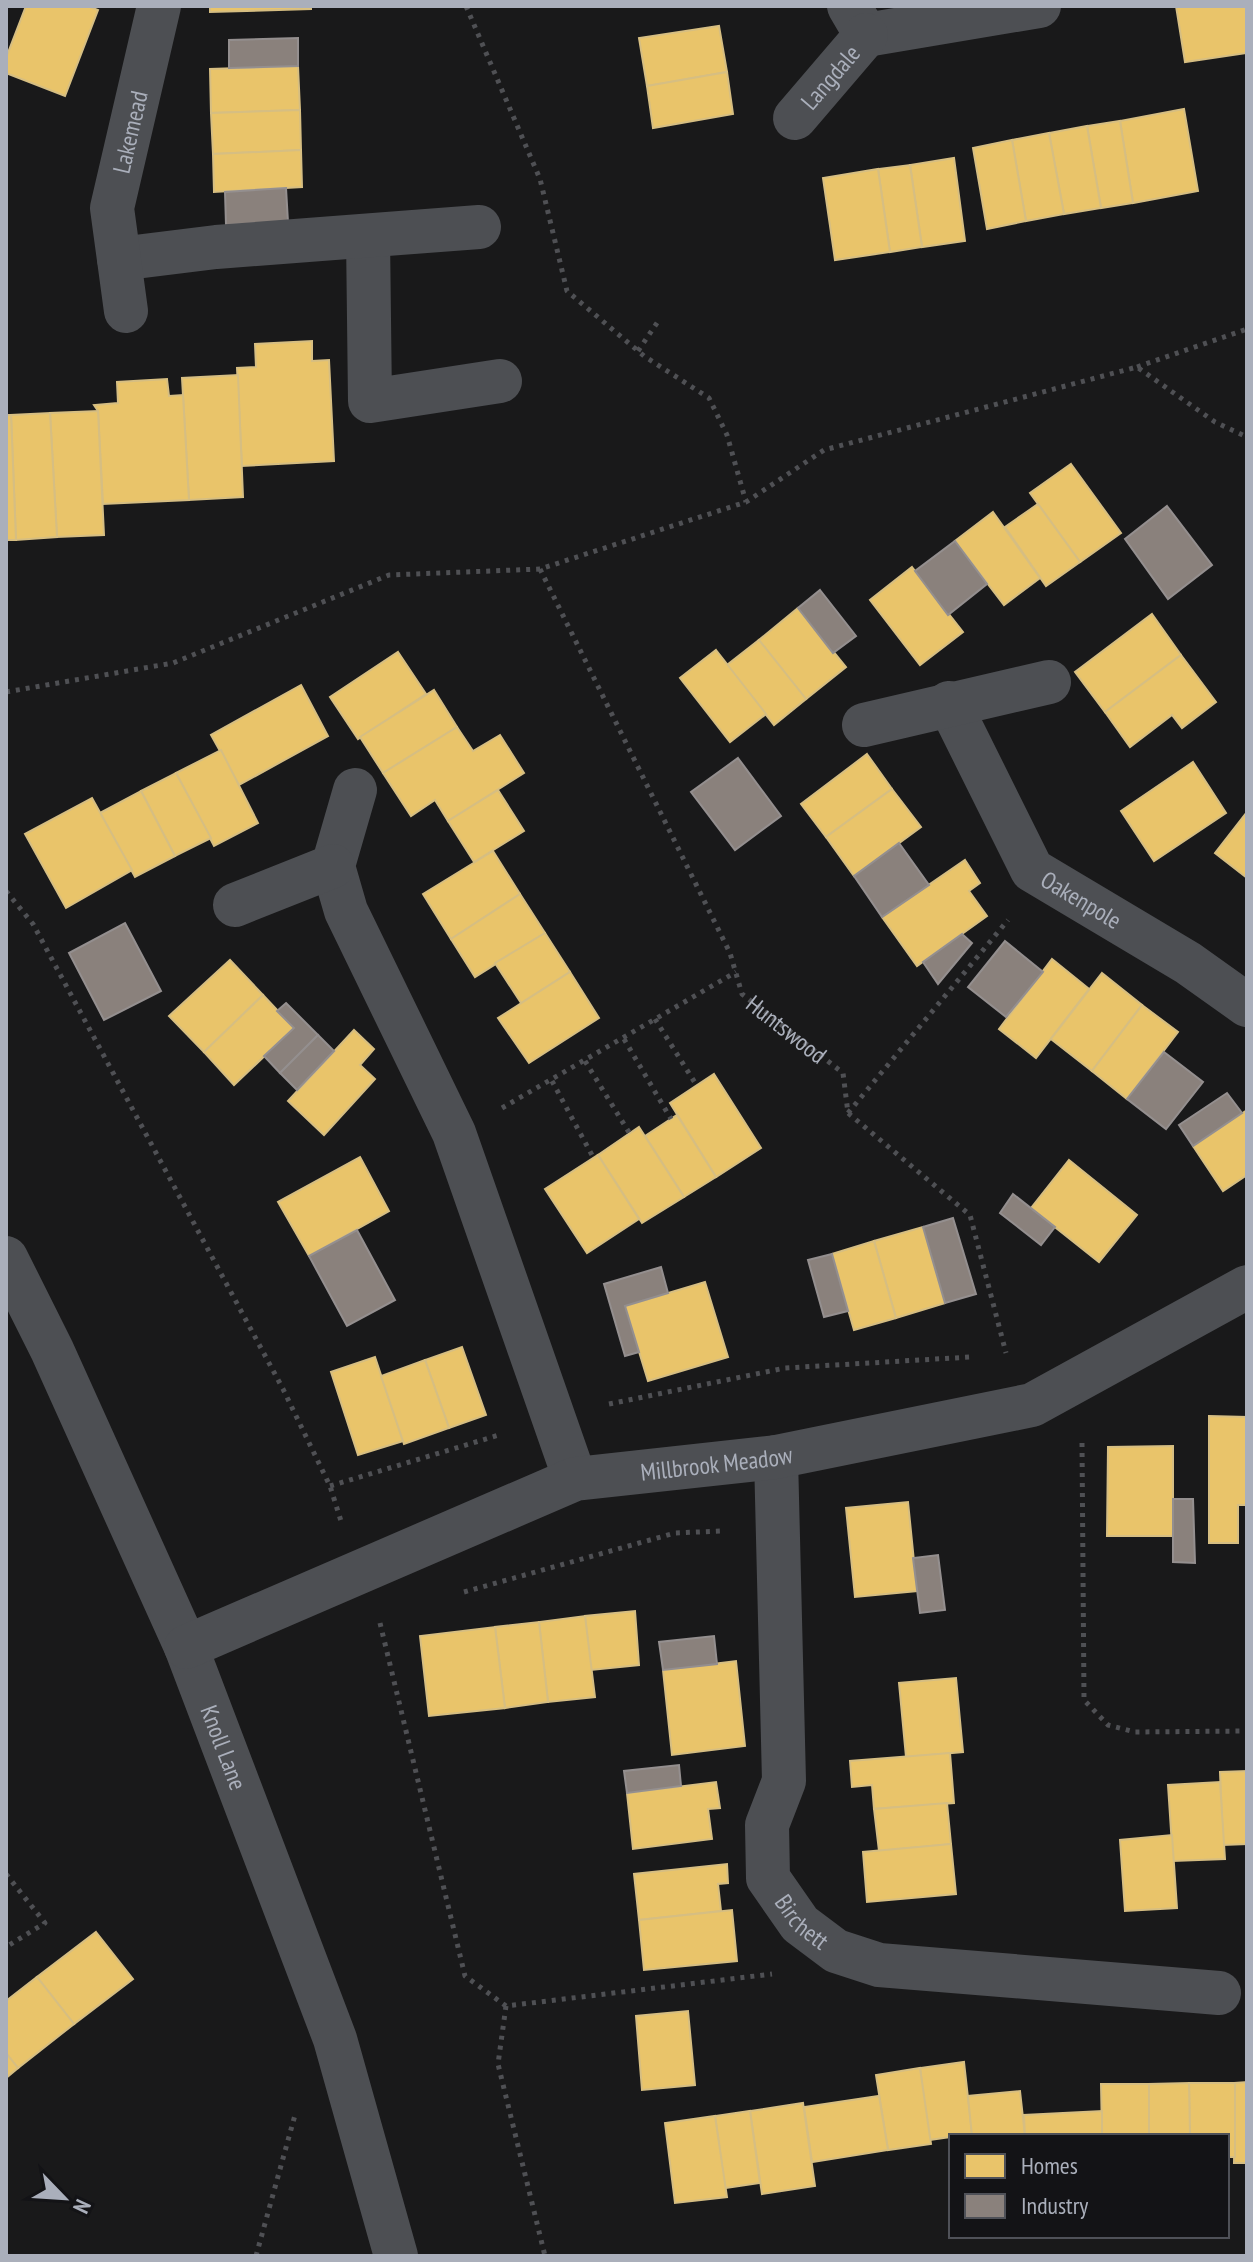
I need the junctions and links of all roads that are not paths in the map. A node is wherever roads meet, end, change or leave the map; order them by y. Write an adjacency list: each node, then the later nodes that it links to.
1 (159, 6): 7 (street, Lakemead)
2 (1039, 6): 3 (street, Langdale)
3 (858, 21): 4 (street, Langdale)
4 (795, 118)
5 (479, 227): 6 (street)
6 (368, 236): 7 (street); 9 (street)
7 (119, 259): 8 (street, Lakemead)
8 (126, 311)
9 (500, 381)
10 (1049, 682): 11 (street)
11 (949, 703): 12 (street); 16 (street, Oakenpole)
12 (864, 725)
13 (355, 790): 14 (street)
14 (333, 866): 15 (street); 20 (street)
15 (235, 905)
16 (1247, 1005)
17 (6, 1258): 21 (street, Knoll Lane)
18 (1247, 1287): 19 (street, Millbrook Meadow)
19 (776, 1457): 20 (street, Millbrook Meadow); 22 (street, Birchett)
20 (575, 1479): 21 (street, Millbrook Meadow)
21 (186, 1647): 23 (street, Knoll Lane)
22 (1219, 1993)
23 (396, 2256)

